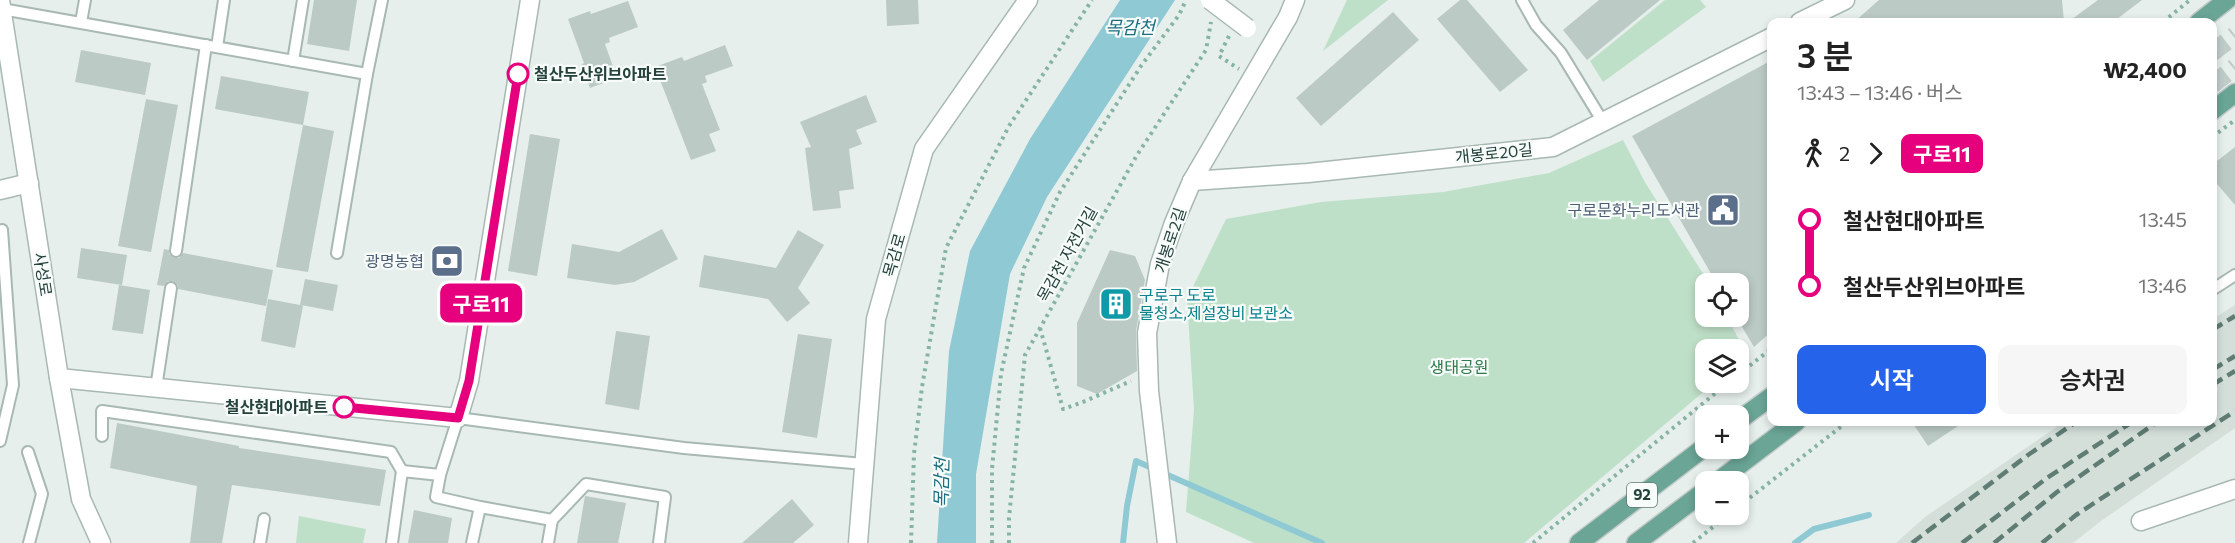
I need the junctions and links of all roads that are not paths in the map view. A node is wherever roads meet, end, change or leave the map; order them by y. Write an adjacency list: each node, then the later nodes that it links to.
1 (85, 0): 15 (lane)
2 (224, 0): 17 (lane)
3 (303, 0): 19 (lane)
4 (382, 0): 20 (lane)
5 (530, 0): 37 (street)
6 (1028, 0): 43 (street, 목감로)
7 (1295, 0): 18 (street, 개봉로2길)
8 (1522, 0): 23 (lane)
9 (1845, 0): 13 (street)
10 (2227, 0): 14 (main road)
11 (1, 5): 15 (lane); 25 (street, 사성로)
12 (1212, 6): 18 (street, bridge)
13 (1808, 18)
14 (2204, 18)
15 (81, 22): 17 (lane)
16 (1767, 40): 23 (street, 개봉로20길)
17 (211, 46): 19 (lane); 28 (lane)
18 (1270, 46): 24 (street, 개봉로2길)
19 (293, 61): 20 (lane)
20 (367, 74): 29 (lane)
21 (2235, 93): 22 (main road)
22 (2217, 107)
23 (1603, 122): 24 (street, 개봉로20길)
24 (1192, 180): 61 (street, 개봉로2길)
25 (29, 183): 26 (street); 33 (street, 사성로)
26 (0, 190)
27 (0, 231): 40 (lane)
28 (176, 251)
29 (337, 253)
30 (2235, 275): 31 (lane)
31 (2217, 287)
32 (171, 288): 34 (lane)
33 (59, 378): 34 (street); 54 (street, 사성로)
34 (156, 388): 37 (street)
35 (1767, 400): 36 (main road)
36 (1749, 413)
37 (458, 418): 43 (lane); 46 (lane)
38 (1791, 426): 45 (main road)
39 (102, 436): 44 (lane)
40 (0, 441)
41 (28, 452): 53 (lane)
42 (1695, 454): 62 (main road, 92)
43 (864, 464): 60 (street, 목감로)
44 (402, 471): 46 (lane); 56 (lane)
45 (1731, 471)
46 (440, 476): 49 (lane)
47 (2235, 489): 52 (street)
48 (1695, 498): 63 (main road, 92)
49 (480, 507): 51 (lane); 57 (lane)
50 (264, 519): 55 (lane)
51 (552, 520): 58 (lane); 59 (lane)
52 (2141, 521)
53 (29, 543)
54 (101, 543)
55 (260, 543)
56 (392, 543)
57 (472, 543)
58 (548, 543)
59 (659, 543)
60 (858, 543)
61 (1167, 543)
62 (1579, 543)
63 (1636, 543)

